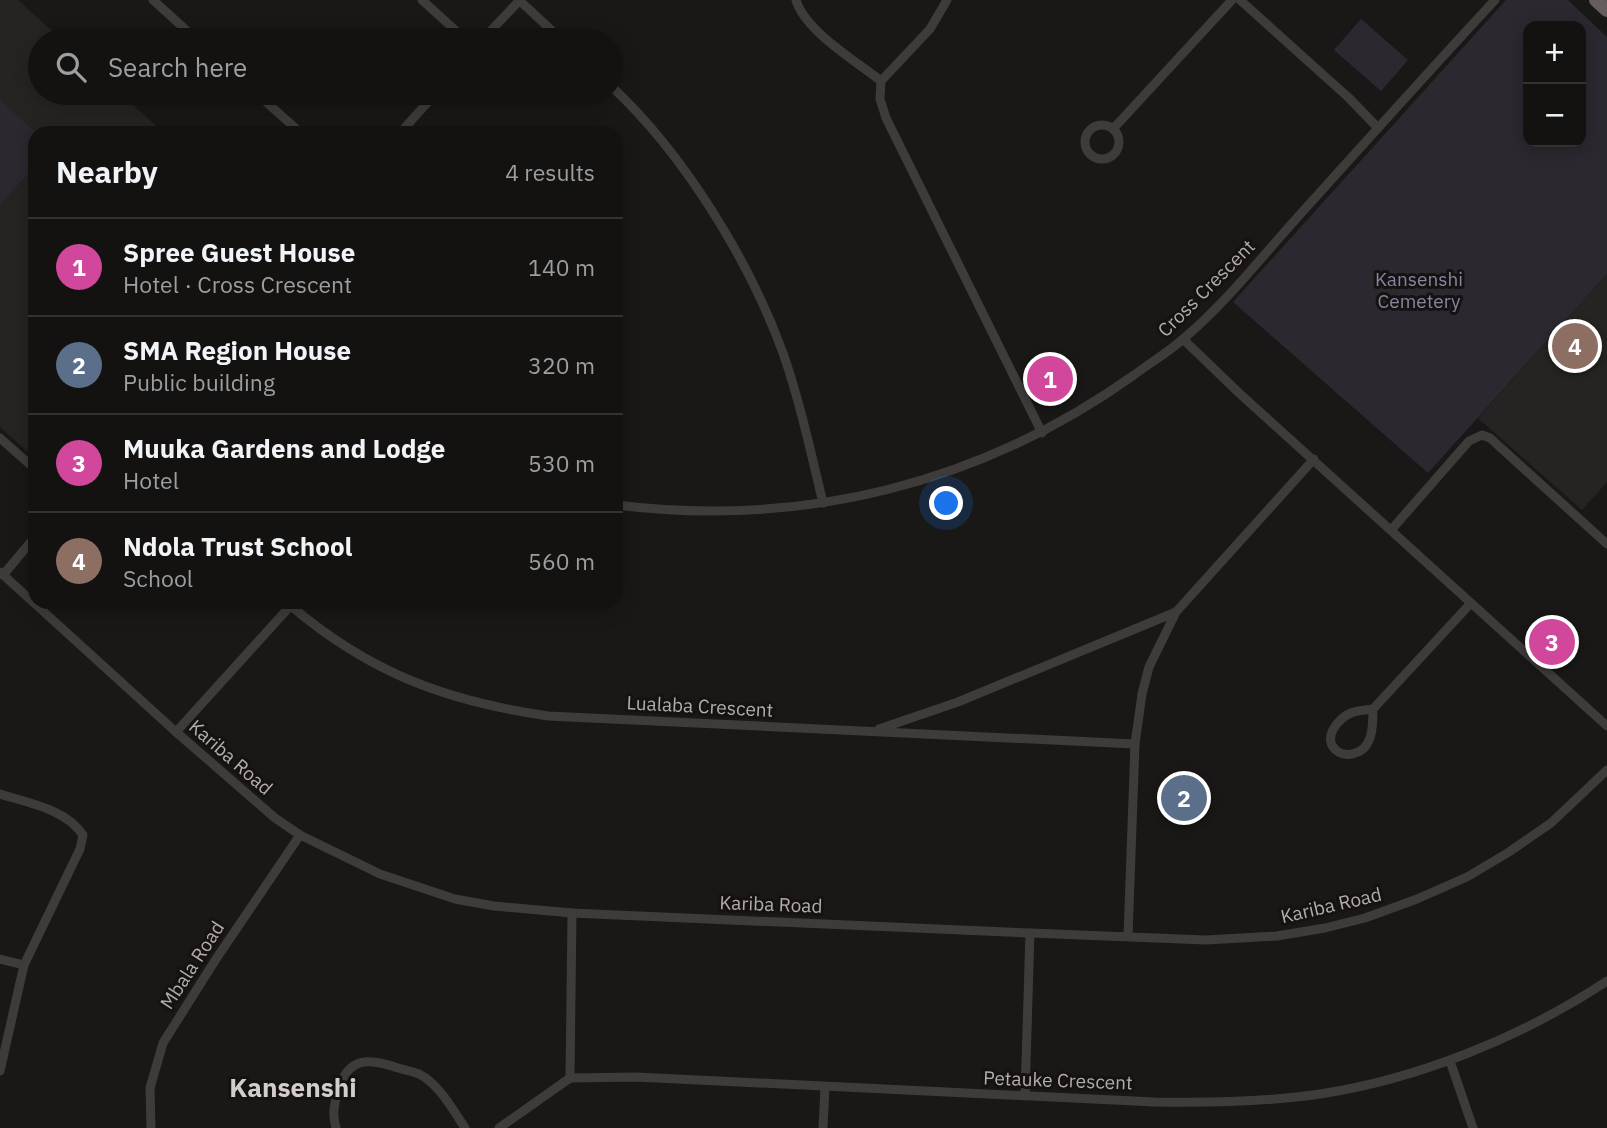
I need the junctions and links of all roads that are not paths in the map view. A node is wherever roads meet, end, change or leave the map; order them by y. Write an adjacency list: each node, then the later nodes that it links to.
1 (153, 0): 11 (street)
2 (422, 0): 12 (street)
3 (520, 0): 13 (street); 14 (street)
4 (796, 0): 15 (street)
5 (947, 0): 15 (street)
6 (1232, 0): 21 (street)
7 (1241, 0): 22 (street)
8 (1495, 0): 22 (street, Cross Crescent)
9 (1595, 0): 10 (highway)
10 (1607, 10)
11 (184, 28)
12 (453, 28)
13 (493, 28)
14 (549, 28)
15 (881, 80): 24 (street)
16 (623, 99): 28 (street)
17 (270, 105): 19 (street)
18 (425, 105): 20 (street)
19 (293, 126)
20 (406, 126)
21 (1114, 128)
22 (1378, 128): 23 (street, Cross Crescent)
23 (1183, 339): 24 (street, Cross Crescent); 26 (street)
24 (1042, 433): 28 (street, Cross Crescent)
25 (0, 438): 27 (street)
26 (1314, 459): 30 (street); 39 (street)
27 (28, 464)
28 (823, 503): 29 (street, Cross Crescent)
29 (623, 506)
30 (1392, 529): 32 (street); 35 (street)
31 (28, 544): 33 (street)
32 (1607, 544)
33 (1, 573): 34 (street, Kariba Road)
34 (28, 598)
35 (1472, 603): 40 (street); 42 (street)
36 (41, 609): 43 (street, Kariba Road)
37 (287, 609): 43 (street)
38 (297, 609): 44 (street, Lualaba Crescent)
39 (1176, 612): 41 (street); 46 (street)
40 (1373, 709): 40 (street)
41 (922, 716): 44 (street); 45 (street)
42 (1607, 726)
43 (176, 732): 49 (street, Kariba Road)
44 (871, 732): 45 (street, Lualaba Crescent)
45 (923, 734): 46 (street, Lualaba Crescent)
46 (1135, 744): 52 (street)
47 (1607, 771): 52 (street, Kariba Road)
48 (0, 794): 54 (street)
49 (300, 835): 50 (street, Kariba Road); 61 (street, Mbala Road)
50 (572, 913): 51 (street, Kariba Road); 58 (street)
51 (1030, 933): 52 (street, Kariba Road); 60 (street)
52 (1128, 936)
53 (0, 959): 54 (street)
54 (24, 965): 57 (street)
55 (1607, 981): 56 (street, Petauke Crescent)
56 (1450, 1061): 60 (street, Petauke Crescent); 66 (street)
57 (0, 1071)
58 (569, 1078): 59 (street, Petauke Crescent); 64 (street)
59 (825, 1087): 60 (street, Petauke Crescent); 65 (street)
60 (1025, 1096)
61 (151, 1128)
62 (336, 1128): 63 (street)
63 (465, 1128)
64 (499, 1128)
65 (823, 1128)
66 (1473, 1128)

